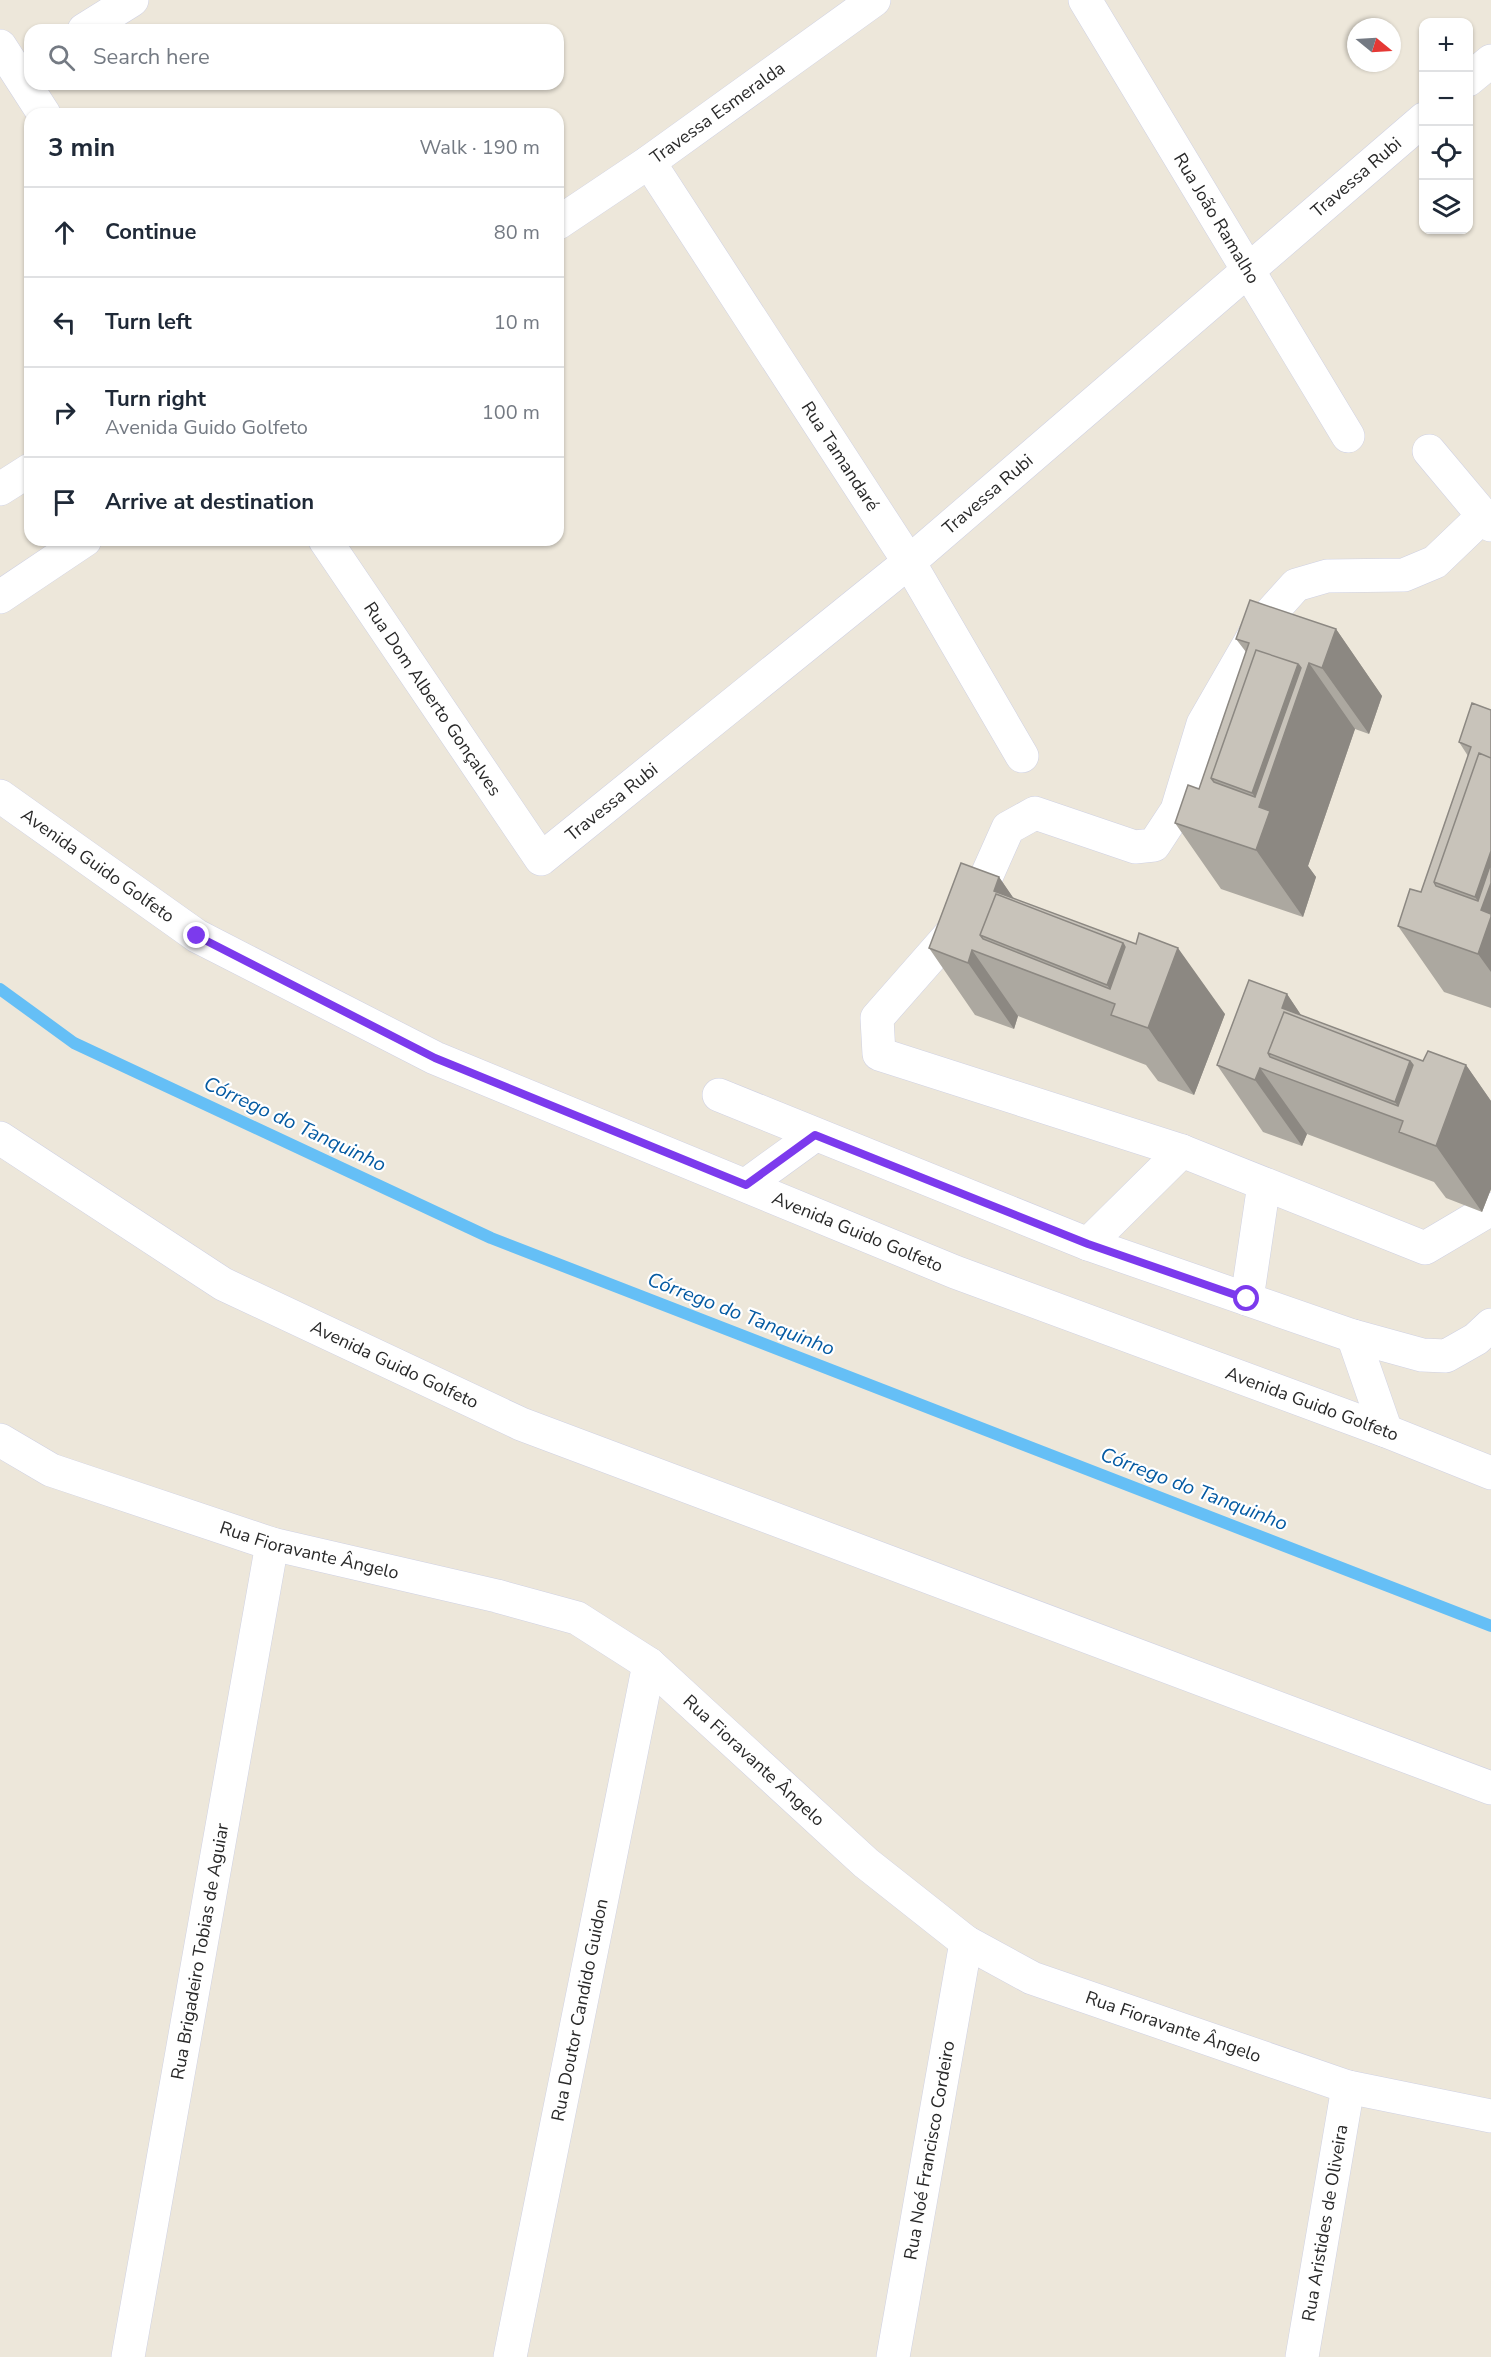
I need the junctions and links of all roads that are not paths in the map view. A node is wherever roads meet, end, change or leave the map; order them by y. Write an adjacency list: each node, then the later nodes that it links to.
1 (132, 0): 4 (street)
2 (874, 0): 12 (street, Travessa Esmeralda)
3 (1085, 0): 14 (street, Rua João Ramalho)
4 (94, 24)
5 (16, 61): 7 (street)
6 (1491, 61): 8 (street)
7 (24, 76)
8 (1473, 76)
9 (32, 90): 10 (street)
10 (42, 108)
11 (1419, 123): 14 (street, Travessa Rubi)
12 (649, 162): 13 (street, Travessa Esmeralda); 22 (street, Rua Tamandaré)
13 (564, 219)
14 (1249, 270): 15 (street, Rua João Ramalho); 22 (street, Travessa Rubi)
15 (1348, 436)
16 (1428, 452): 19 (street)
17 (24, 474): 18 (street)
18 (0, 489)
19 (1487, 521): 30 (street)
20 (76, 546): 23 (street)
21 (329, 546): 26 (street, Rua Dom Alberto Gonçalves)
22 (909, 562): 24 (street, Rua Tamandaré); 26 (street, Travessa Rubi)
23 (0, 597)
24 (1022, 756)
25 (0, 796): 32 (street, Avenida Guido Golfeto)
26 (541, 859)
27 (719, 1095): 28 (street)
28 (815, 1135): 32 (street); 34 (street)
29 (0, 1138): 43 (street, Avenida Guido Golfeto)
30 (1182, 1152): 31 (street); 34 (street)
31 (1264, 1184): 33 (street); 35 (street)
32 (746, 1185): 38 (street, Avenida Guido Golfeto)
33 (1491, 1209)
34 (1088, 1244): 35 (street)
35 (1247, 1299): 37 (street)
36 (1491, 1325): 37 (street)
37 (1353, 1336): 38 (street)
38 (1386, 1431): 40 (street, Avenida Guido Golfeto)
39 (0, 1440): 41 (street, Rua Fioravante Ângelo)
40 (1491, 1473)
41 (272, 1544): 42 (street, Rua Fioravante Ângelo); 47 (street, Rua Brigadeiro Tobias de Aguiar)
42 (649, 1664): 44 (street, Rua Fioravante Ângelo); 48 (street, Rua Doutor Candido Guidon)
43 (1491, 1788)
44 (966, 1942): 45 (street, Rua Fioravante Ângelo); 49 (street, Rua Noé Francisco Cordeiro)
45 (1348, 2088): 46 (street, Rua Fioravante Ângelo); 50 (street, Rua Aristides de Oliveira)
46 (1491, 2116)
47 (128, 2357)
48 (510, 2357)
49 (893, 2357)
50 (1302, 2357)

